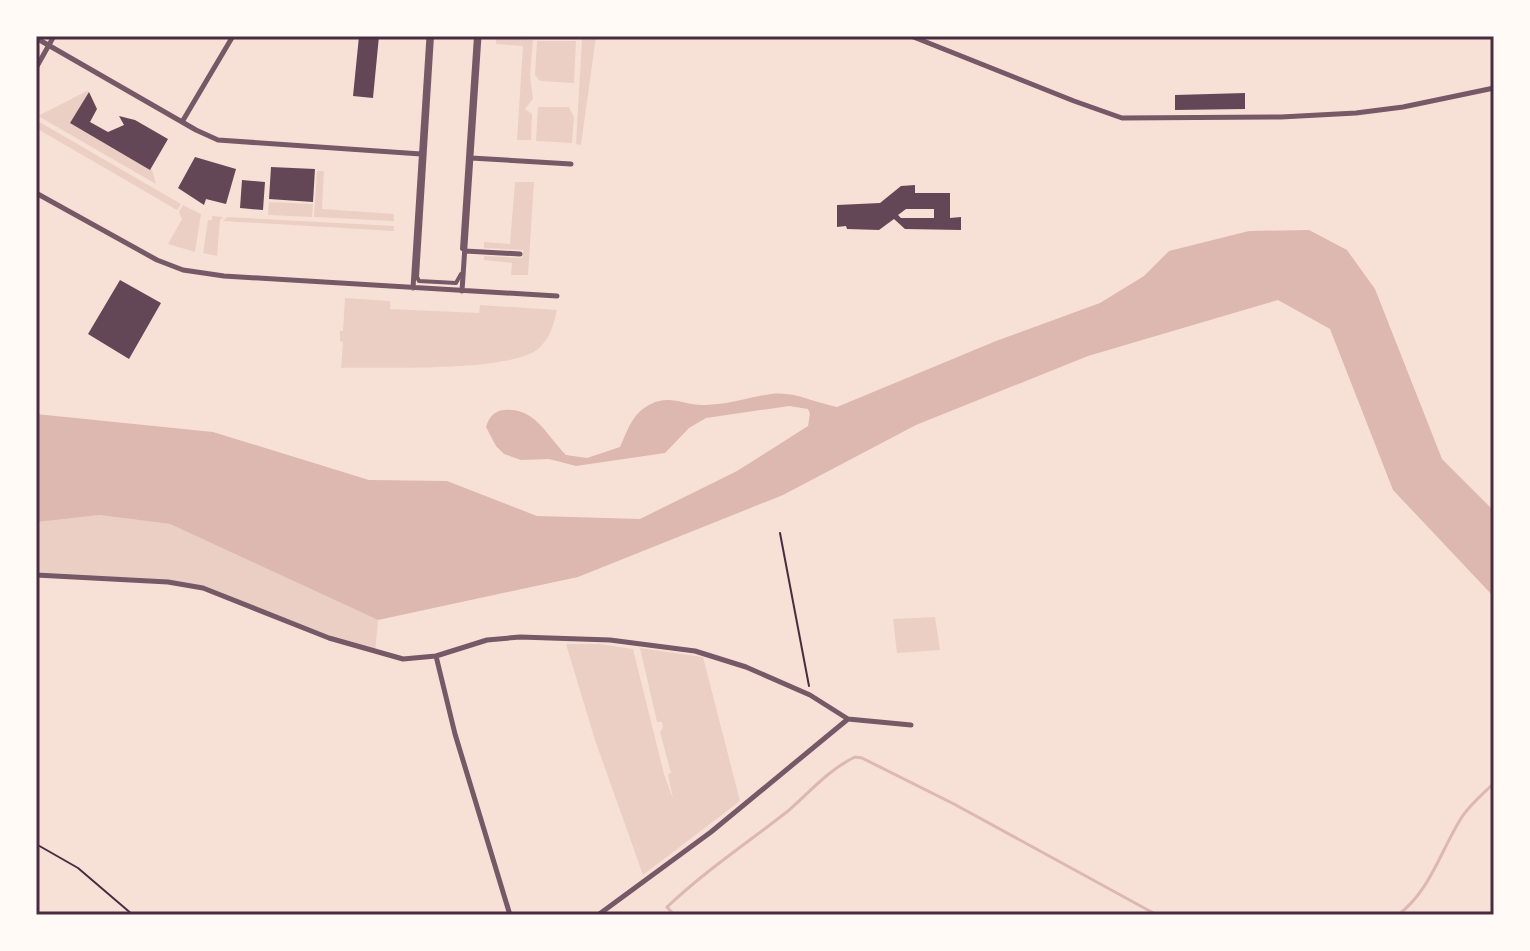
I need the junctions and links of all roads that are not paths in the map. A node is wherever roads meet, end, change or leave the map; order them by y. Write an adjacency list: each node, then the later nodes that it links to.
1 (54, 36): 7 (street)
2 (233, 36): 10 (street)
3 (430, 36): 4 (street); 11 (street)
4 (477, 36): 12 (street)
5 (911, 36): 9 (street)
6 (36, 38): 7 (street)
7 (49, 46): 8 (street); 10 (street)
8 (36, 68)
9 (1494, 88)
10 (182, 122): 11 (street)
11 (421, 154): 17 (street)
12 (471, 158): 13 (street); 15 (street)
13 (571, 164)
14 (36, 193): 17 (street)
15 (465, 251): 16 (street); 18 (street)
16 (520, 254)
17 (413, 288): 18 (street)
18 (462, 291): 19 (street)
19 (557, 296)
20 (36, 575): 21 (street)
21 (436, 656): 22 (street); 24 (street)
22 (848, 719): 23 (street); 25 (street)
23 (911, 725)
24 (510, 915)
25 (598, 915)

